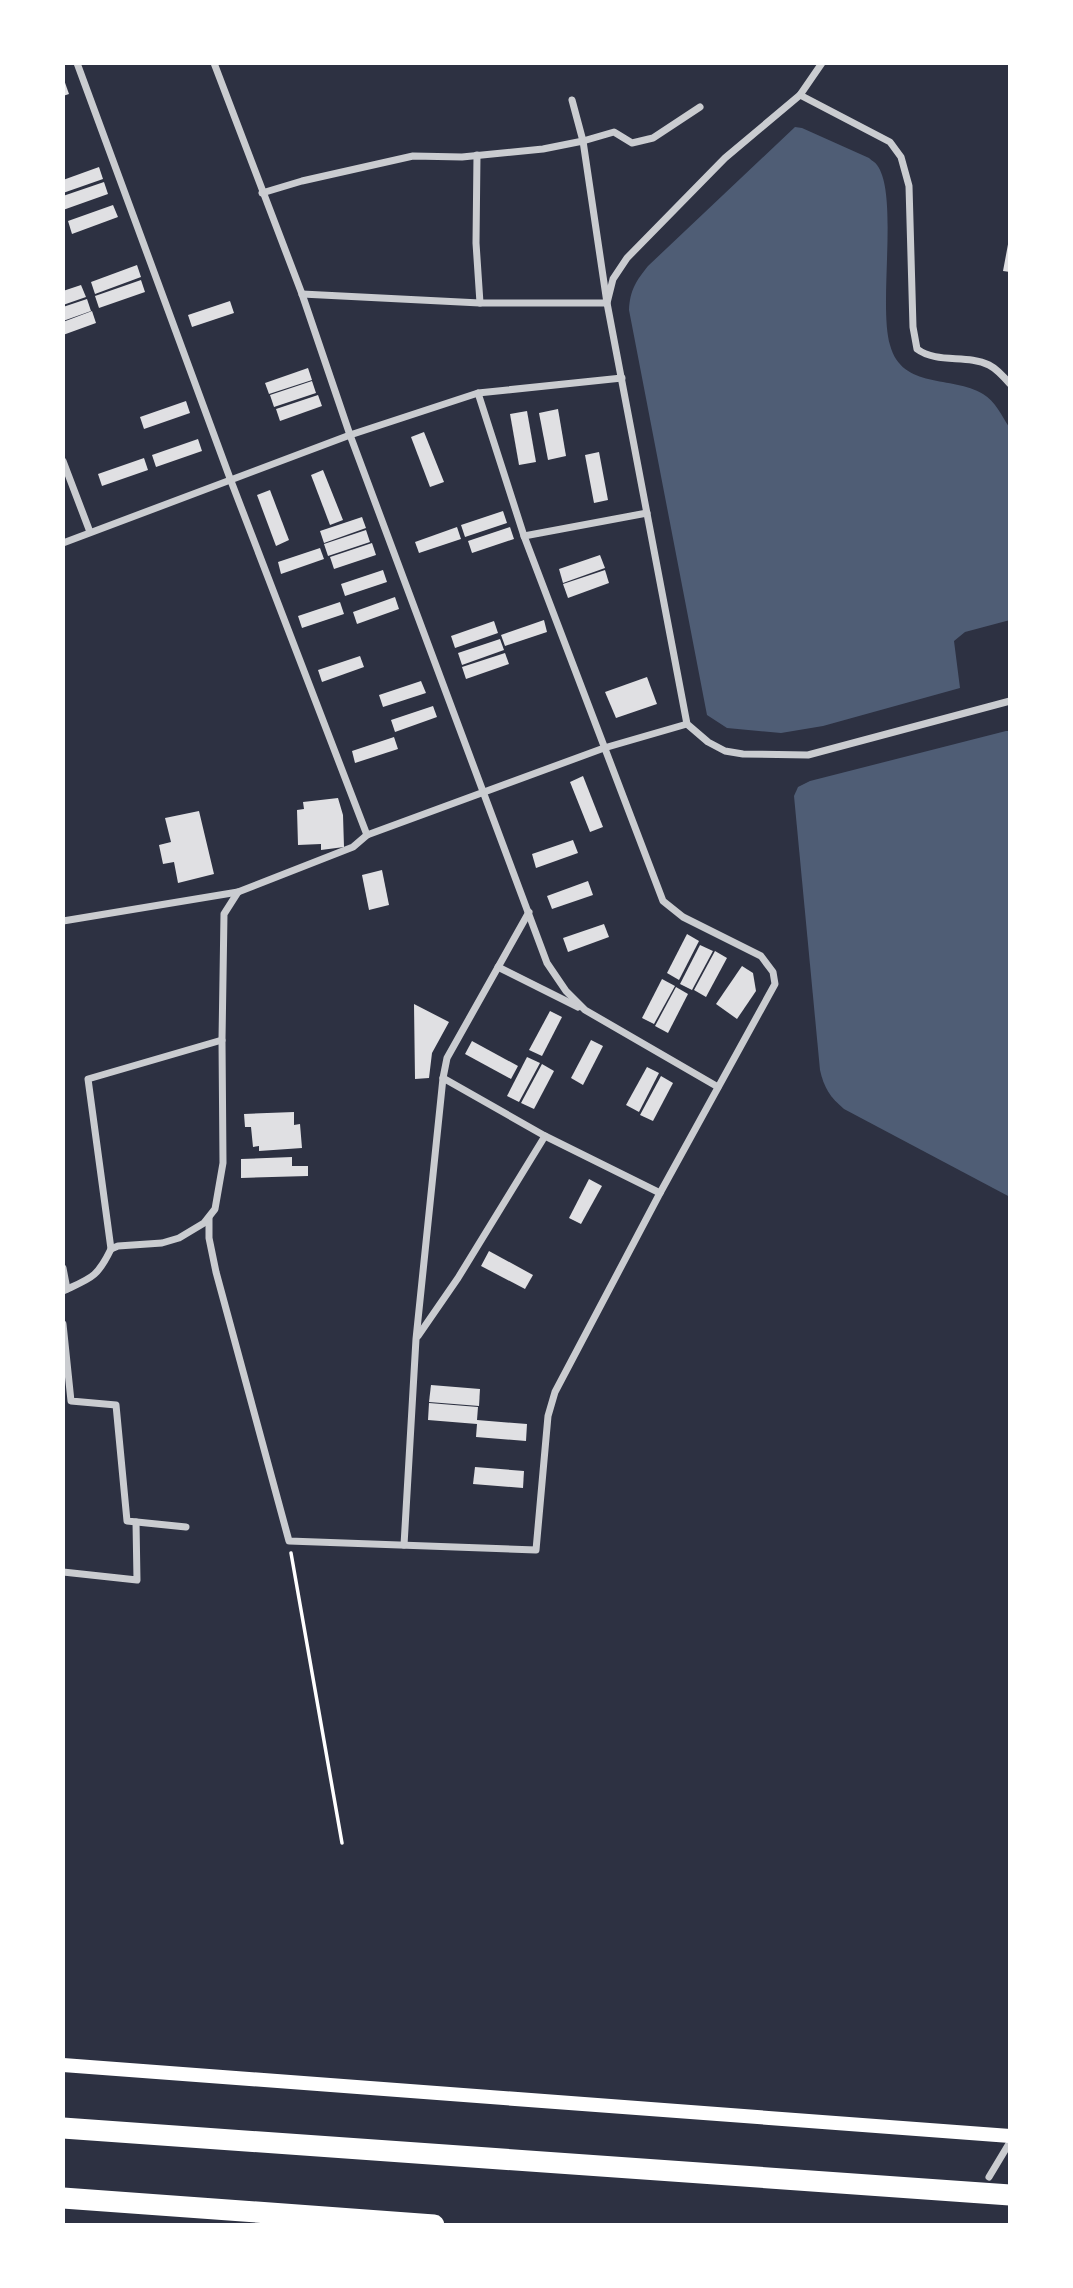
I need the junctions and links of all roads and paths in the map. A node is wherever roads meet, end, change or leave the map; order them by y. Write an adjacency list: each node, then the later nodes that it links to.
1 (77, 63): 18 (street)
2 (214, 63): 9 (street)
3 (822, 63): 4 (street)
4 (800, 95): 12 (street); 14 (street)
5 (572, 100): 7 (street)
6 (700, 107): 7 (street)
7 (583, 141): 8 (street); 12 (street)
8 (477, 155): 9 (street); 11 (street)
9 (262, 193): 10 (street)
10 (302, 294): 11 (street); 16 (street)
11 (480, 303): 12 (street)
12 (607, 303): 13 (street)
13 (622, 378): 15 (street); 19 (street)
14 (1010, 384)
15 (478, 393): 16 (street); 21 (street)
16 (350, 435): 18 (street); 26 (street)
17 (63, 461): 20 (street)
18 (231, 481): 20 (street); 27 (street)
19 (647, 513): 21 (street); 24 (street)
20 (90, 532): 22 (street)
21 (524, 536): 25 (street)
22 (63, 543)
23 (1010, 701): 24 (street)
24 (687, 724): 25 (street)
25 (604, 748): 26 (street); 35 (street)
26 (486, 793): 27 (street); 29 (street)
27 (367, 835): 28 (street)
28 (238, 892): 30 (street); 33 (street)
29 (529, 912): 31 (street); 32 (street)
30 (63, 921)
31 (498, 967): 32 (street); 34 (street)
32 (584, 1010): 35 (street)
33 (222, 1040): 38 (street); 39 (street)
34 (443, 1079): 36 (street); 43 (street)
35 (718, 1087): 37 (street)
36 (545, 1136): 37 (street); 43 (street)
37 (660, 1193): 47 (street)
38 (209, 1218): 39 (street); 46 (street)
39 (111, 1249): 41 (street)
40 (63, 1268): 41 (street)
41 (65, 1290)
42 (63, 1324): 44 (street)
43 (416, 1339): 47 (street)
44 (136, 1522): 45 (street); 48 (street)
45 (186, 1527)
46 (289, 1541): 47 (street); 49 (path)
47 (404, 1545)
48 (63, 1572)
49 (342, 1843)
50 (63, 2065): 52 (main road)
51 (63, 2128): 55 (highway)
52 (1010, 2136)
53 (1010, 2142): 54 (street)
54 (989, 2177)
55 (1010, 2195)
56 (63, 2198): 57 (highway)
57 (434, 2225)

